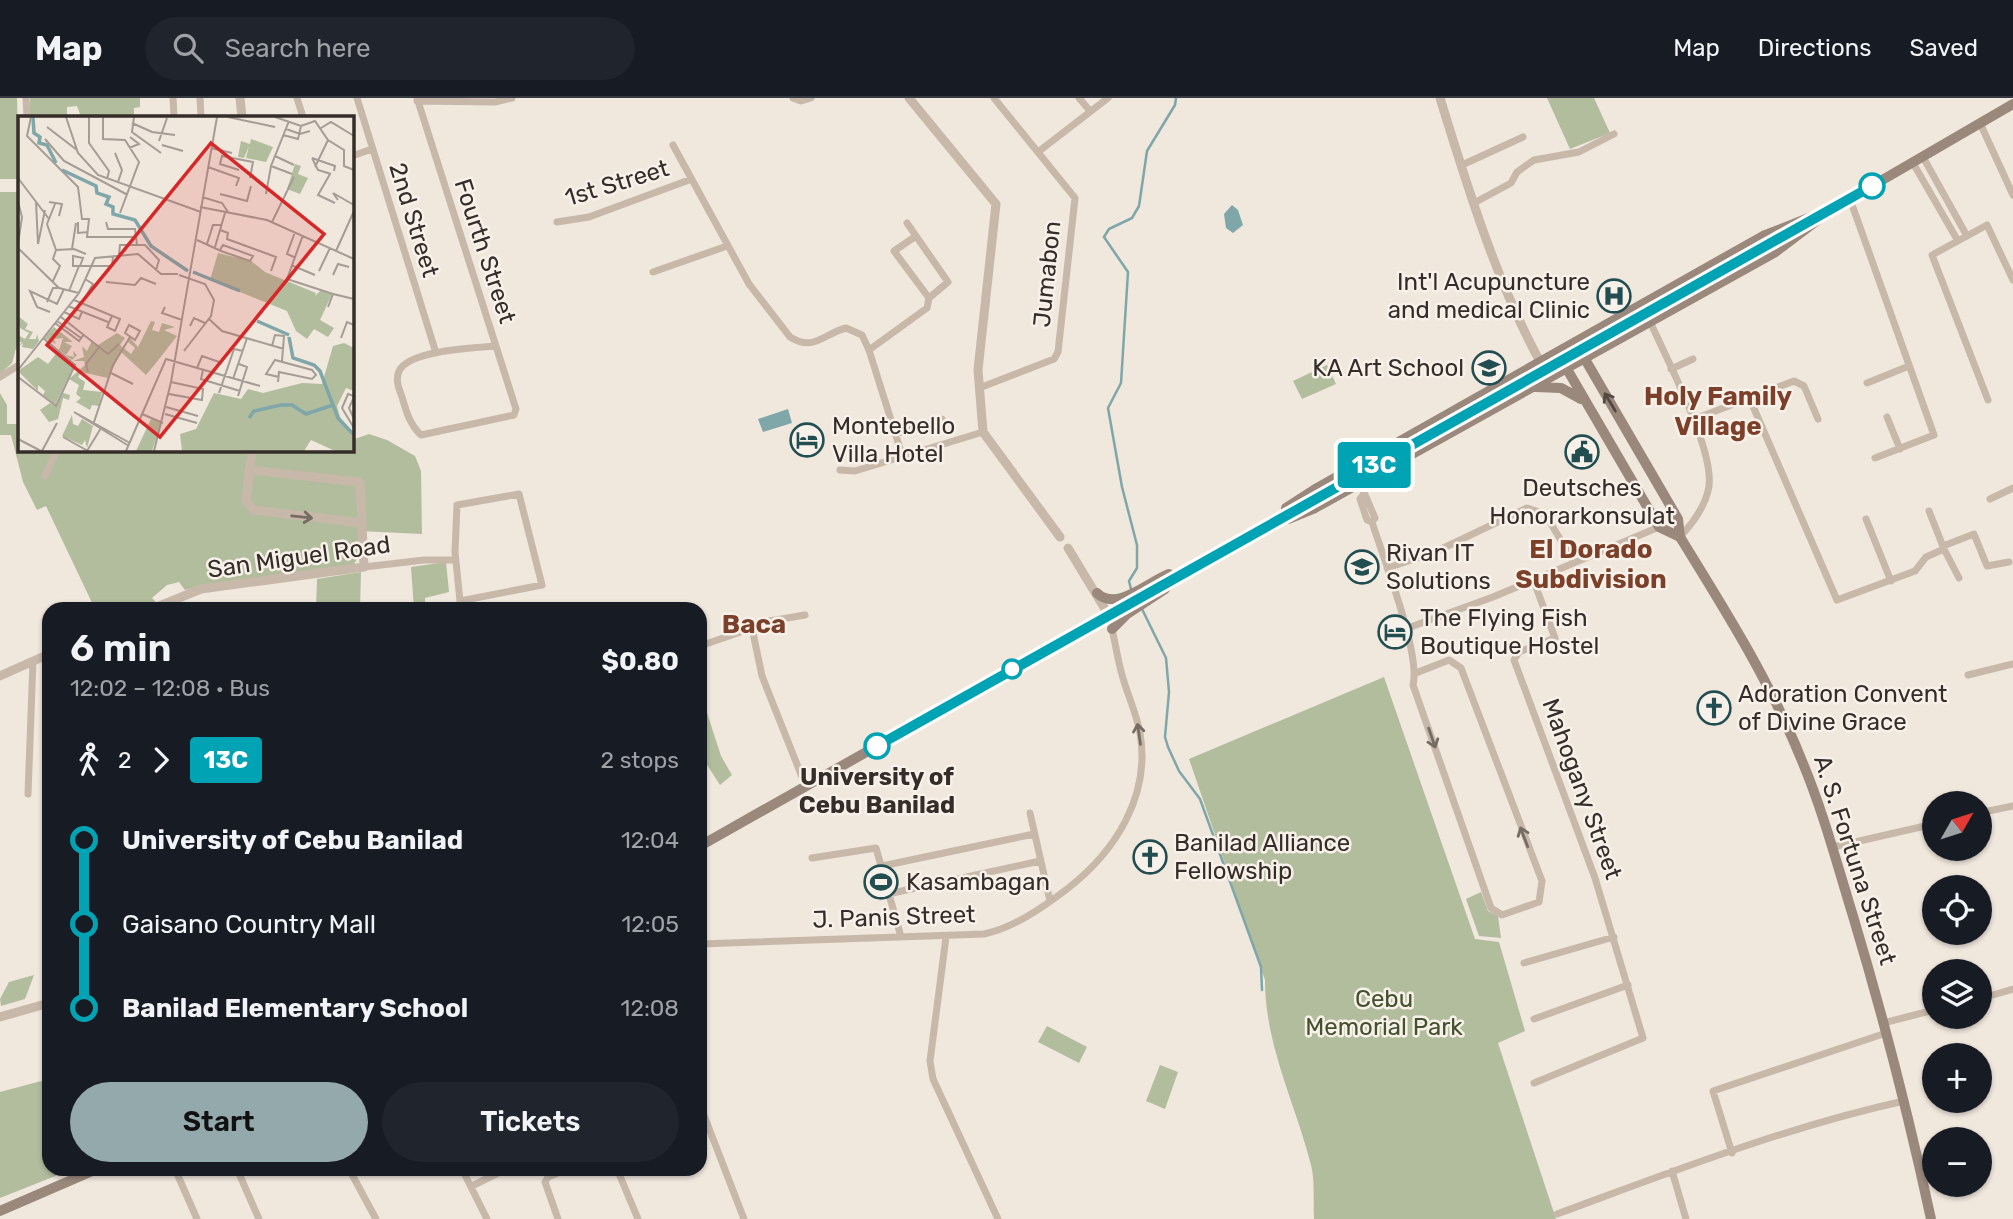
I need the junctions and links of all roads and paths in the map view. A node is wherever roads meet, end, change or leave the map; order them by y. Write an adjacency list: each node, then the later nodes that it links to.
1 (26, 98): 18 (street)
2 (173, 98): 19 (street)
3 (200, 98): 20 (street)
4 (240, 98): 21 (street)
5 (298, 98): 22 (street)
6 (357, 98): 27 (street, 2nd Street)
7 (512, 98): 15 (street)
8 (793, 98): 9 (street)
9 (811, 98)
10 (909, 98): 68 (street)
11 (994, 98): 28 (street, Jumabon)
12 (1079, 98): 17 (street)
13 (1108, 98): 17 (street)
14 (1440, 98): 32 (street)
15 (417, 100): 54 (street, Fourth Street)
16 (2013, 104): 23 (main road)
17 (1090, 111): 28 (street)
18 (27, 116)
19 (174, 116)
20 (201, 116)
21 (242, 116)
22 (303, 116)
23 (1980, 123): 30 (main road); 34 (street)
24 (1614, 134): 36 (street)
25 (1523, 136): 32 (street)
26 (673, 145): 33 (street)
27 (372, 149): 29 (street); 57 (street, 2nd Street)
28 (1038, 152): 68 (street, Jumabon)
29 (354, 155)
30 (1923, 157): 31 (main road); 37 (street)
31 (1913, 163): 35 (main road); 39 (street)
32 (1462, 164): 36 (street)
33 (690, 180): 40 (street, 1st Street); 45 (street)
34 (2013, 195)
35 (1850, 199): 38 (main road); 62 (street)
36 (1476, 202): 60 (street)
37 (1948, 203): 39 (street); 43 (street)
38 (1835, 208): 49 (main road); 51 (main road); 98 (main road, bridge)
39 (1939, 208): 44 (street)
40 (557, 222)
41 (907, 223): 42 (street)
42 (916, 236): 48 (street); 48 (street)
43 (1967, 236): 44 (street); 47 (street)
44 (1958, 241): 71 (street)
45 (727, 246): 46 (street); 55 (street)
46 (653, 272)
47 (2013, 280)
48 (929, 298): 55 (street)
49 (1642, 303): 50 (main road); 51 (street)
50 (1610, 322): 52 (main road); 53 (main road)
51 (1650, 322): 52 (main road); 64 (street)
52 (1619, 338): 58 (main road)
53 (1575, 342): 56 (main road); 58 (main road, A. S. Fortuna Street)
54 (496, 346): 57 (street); 57 (street, Fourth Street)
55 (869, 350): 81 (street)
56 (1557, 352): 60 (main road); 63 (main road)
57 (436, 353)
58 (1584, 358): 63 (main road); 100 (main road, A. S. Fortuna Street, one-way to 58)
59 (1693, 359): 64 (street)
60 (1540, 362): 66 (street); 73 (main road)
61 (18, 366): 65 (street)
62 (1909, 366): 67 (street); 83 (street)
63 (1566, 369): 66 (main road); 72 (main road)
64 (1671, 369): 77 (street)
65 (2, 377)
66 (1549, 378): 69 (main road)
67 (1867, 383)
68 (979, 388): 80 (street)
69 (1530, 388): 72 (main road); 79 (main road)
70 (1749, 397): 76 (street); 77 (street); 111 (street)
71 (1988, 400)
72 (1587, 403): 97 (main road)
73 (1462, 407): 78 (main road); 79 (main road)
74 (1887, 417): 83 (street)
75 (942, 419): 81 (street)
76 (1818, 419)
77 (1692, 420): 100 (street)
78 (1436, 422): 82 (main road); 98 (main road)
79 (1470, 422): 82 (main road)
80 (983, 432): 86 (street); 99 (street)
81 (896, 434): 86 (street)
82 (1444, 436): 91 (main road)
83 (1900, 449): 87 (street)
84 (56, 452): 90 (street)
85 (252, 452): 88 (street)
86 (902, 455): 89 (street)
87 (1875, 458)
88 (249, 470): 96 (street, one-way to 96); 96 (street)
89 (840, 470)
90 (44, 476)
91 (1360, 483): 98 (main road); 108 (street)
92 (2013, 488): 93 (street)
93 (1990, 499)
94 (1929, 511): 102 (street)
95 (1866, 519): 111 (street)
96 (362, 523): 107 (street)
97 (1659, 527): 100 (main road); 105 (street)
98 (1253, 533): 103 (main road)
99 (1060, 537)
100 (1680, 537): 136 (main road, A. S. Fortuna Street)
101 (1068, 548): 113 (street)
102 (1943, 548): 106 (street); 109 (street); 111 (street)
103 (1208, 558): 112 (main road); 112 (main road)
104 (455, 559): 104 (street); 107 (street, San Miguel Road)
105 (1574, 562): 108 (street); 110 (street)
106 (2009, 562)
107 (364, 567): 114 (street, San Miguel Road)
108 (1387, 568): 120 (street)
109 (1959, 578)
110 (1533, 579): 120 (street); 144 (street, Mahogany Street)
111 (1891, 581)
112 (1158, 586): 115 (main road)
113 (1097, 593): 115 (main road); 116 (street)
114 (169, 602)
115 (1128, 604): 116 (main road); 119 (main road)
116 (1108, 614): 119 (street, J. Panis Street); 128 (main road)
117 (805, 615): 118 (street)
118 (752, 628): 121 (street); 128 (street)
119 (1112, 629): 141 (street, J. Panis Street, one-way to 119)
120 (1405, 629): 125 (street)
121 (707, 644)
122 (42, 657): 123 (street)
123 (33, 661): 127 (street); 129 (street)
124 (2013, 664): 126 (street)
125 (1416, 673): 125 (street, one-way to 125)
126 (1968, 675)
127 (0, 676)
128 (806, 787): 135 (main road)
129 (28, 794)
130 (2013, 806): 131 (street)
131 (1992, 810)
132 (1030, 813): 134 (street)
133 (1922, 827): 136 (street)
134 (1034, 834): 138 (street); 139 (street)
135 (707, 841)
136 (1833, 847): 154 (main road, A. S. Fortuna Street)
137 (812, 858): 139 (street)
138 (1040, 861): 140 (street); 141 (street)
139 (882, 866): 140 (street)
140 (888, 894): 142 (street)
141 (1049, 901): 143 (street, J. Panis Street)
142 (901, 937): 143 (street, J. Panis Street); 145 (street, J. Panis Street)
143 (946, 937): 178 (street)
144 (1614, 937): 146 (street); 147 (street, Mahogany Street)
145 (707, 944)
146 (1524, 963)
147 (1628, 985): 153 (street); 155 (street, Mahogany Street)
148 (2013, 989): 149 (street)
149 (1992, 995)
150 (42, 1005): 152 (street)
151 (1922, 1014): 154 (street)
152 (0, 1017)
153 (1534, 1018)
154 (1885, 1028): 156 (main road, A. S. Fortuna Street); 158 (street)
155 (1534, 1083)
156 (1904, 1101): 158 (street); 180 (main road, A. S. Fortuna Street)
157 (707, 1123): 177 (street)
158 (1732, 1153): 159 (street)
159 (1672, 1171): 170 (street); 179 (street)
160 (81, 1176): 169 (main road)
161 (179, 1176): 171 (street)
162 (240, 1176): 172 (street)
163 (353, 1176): 173 (street)
164 (466, 1176): 168 (street)
165 (492, 1176): 168 (street)
166 (550, 1176): 175 (street)
167 (620, 1176): 176 (street)
168 (471, 1186): 174 (street)
169 (0, 1211)
170 (1561, 1215)
171 (197, 1219)
172 (259, 1219)
173 (376, 1219)
174 (487, 1219)
175 (558, 1219)
176 (638, 1219)
177 (744, 1219)
178 (998, 1219)
179 (1686, 1219)
180 (1931, 1219)

